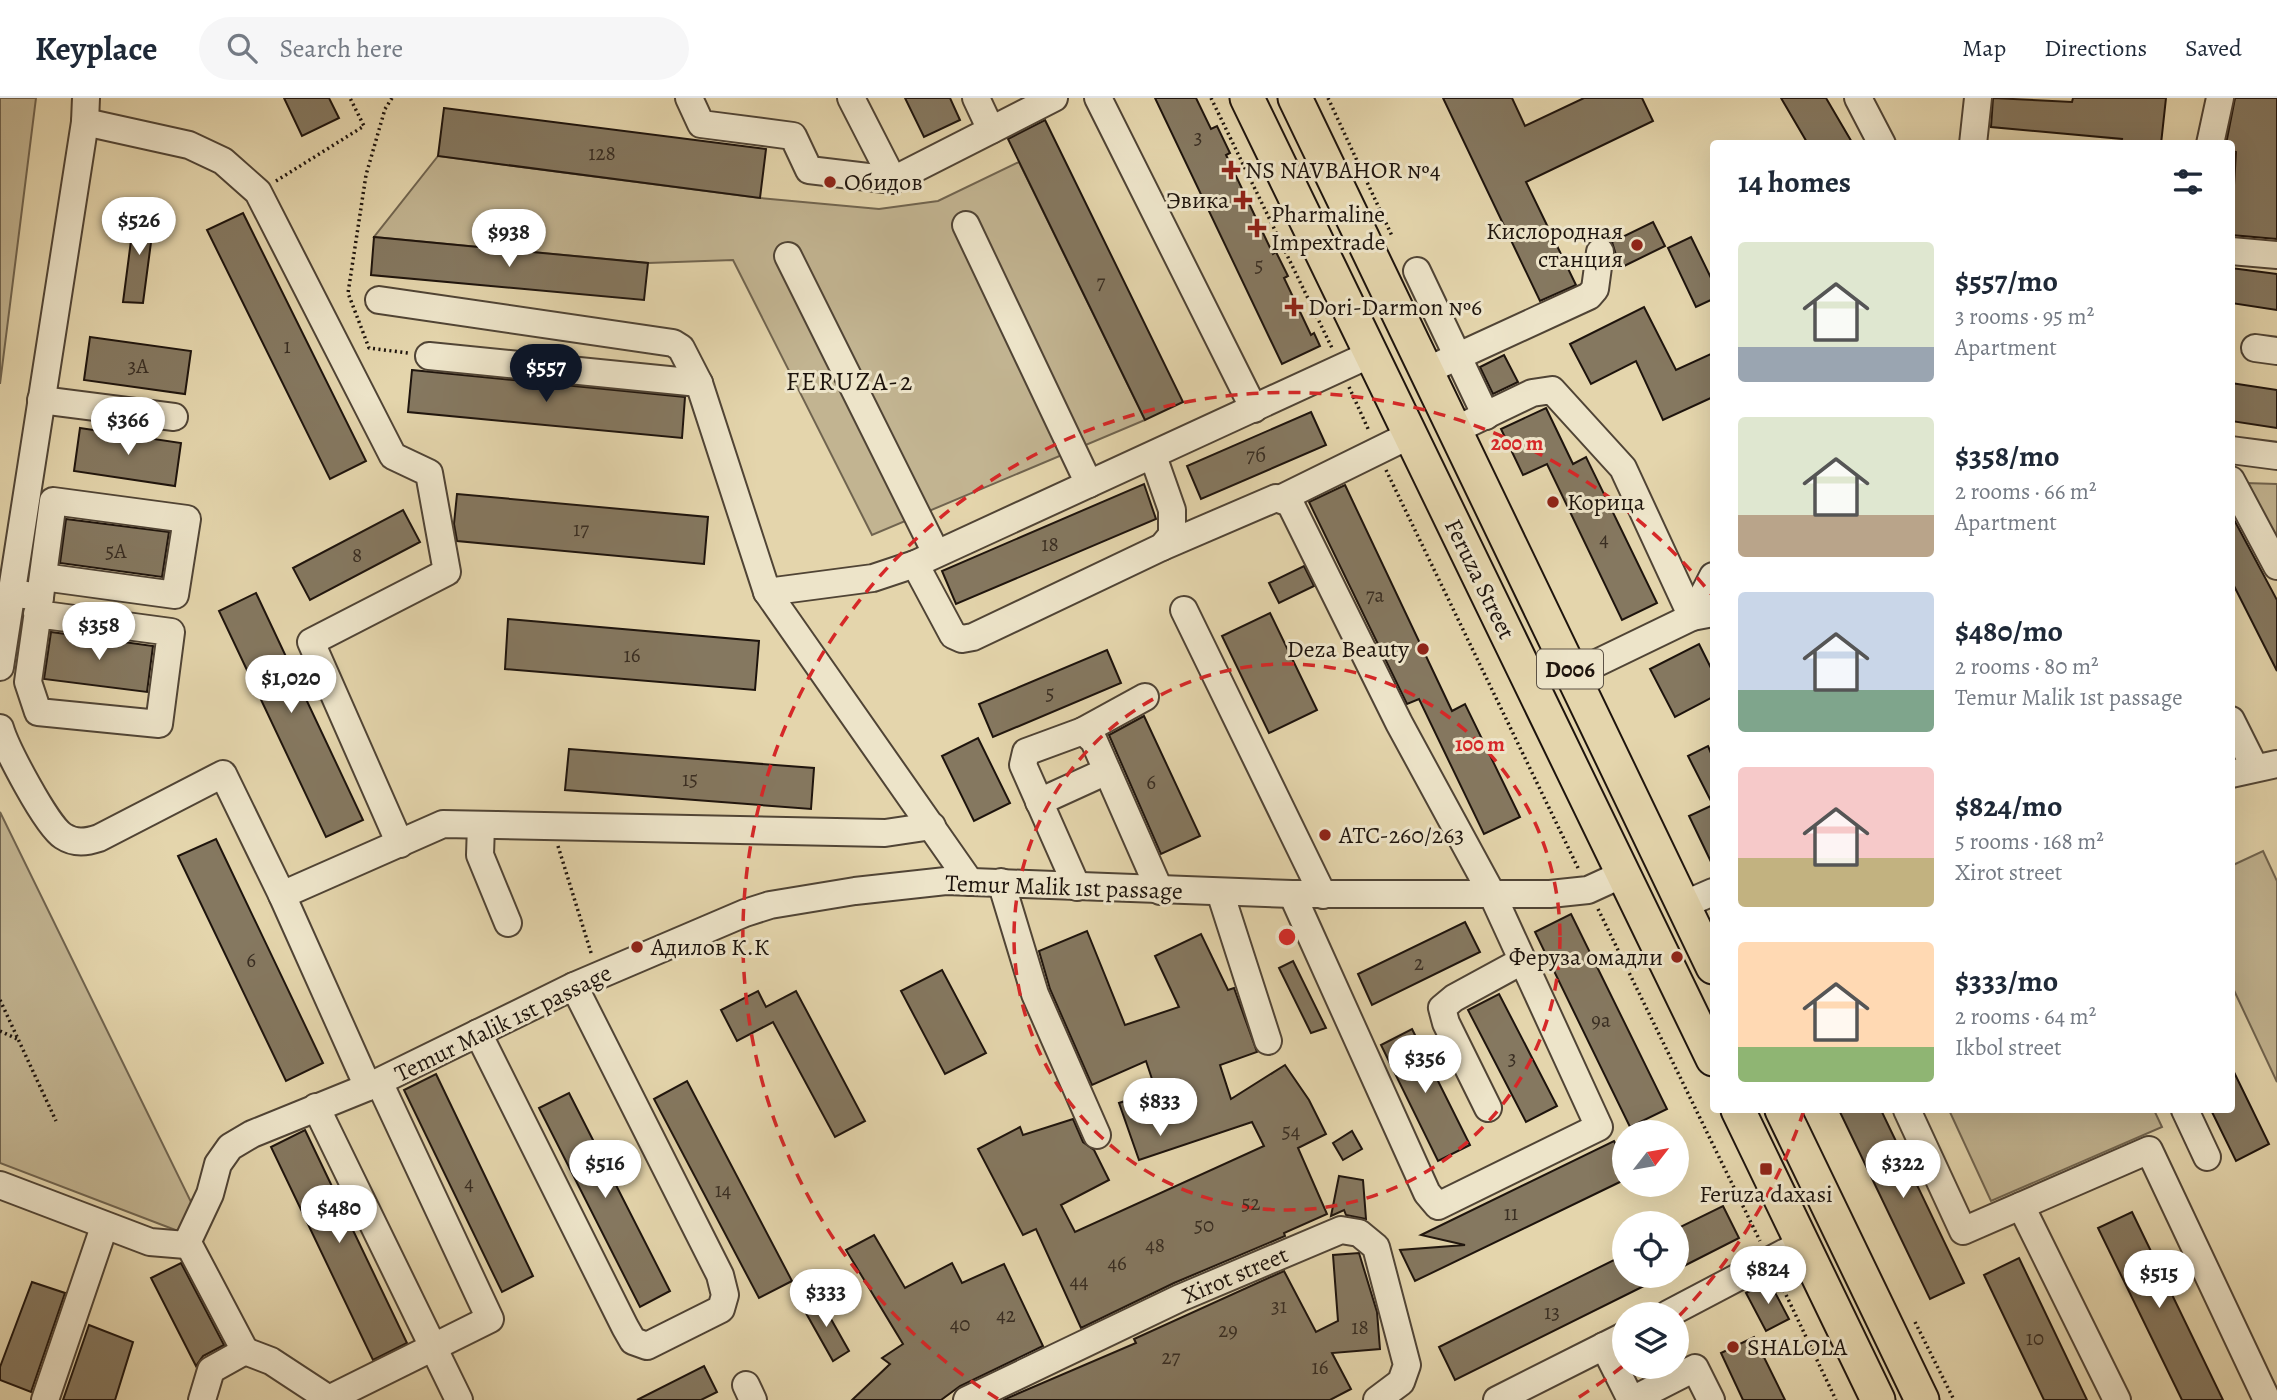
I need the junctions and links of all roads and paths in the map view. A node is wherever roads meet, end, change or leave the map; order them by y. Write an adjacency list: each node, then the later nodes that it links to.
1 (350, 98): 21 (path)
2 (391, 98): 32 (path)
3 (689, 98): 15 (street)
4 (851, 98): 20 (street)
5 (975, 98): 16 (street)
6 (1054, 98): 16 (street)
7 (1098, 98): 38 (street)
8 (1211, 98): 34 (path)
9 (1247, 98): 29 (main road, Feruza Street / D006)
10 (1295, 98): 28 (main road, Feruza Street / D006)
11 (1857, 98): 17 (street)
12 (1978, 98): 18 (street)
13 (2220, 98): 19 (street)
14 (85, 110): 21 (street); 37 (street)
15 (701, 111): 20 (street)
16 (991, 130): 20 (street)
17 (1880, 140)
18 (1973, 140)
19 (2211, 140)
20 (893, 180)
21 (258, 192): 70 (street)
22 (966, 225): 47 (street)
23 (2235, 250): 25 (street)
24 (1600, 252): 33 (street)
25 (2277, 255)
26 (788, 256): 51 (street)
27 (1417, 271): 33 (street)
28 (1379, 273): 29 (main road); 35 (main road, Feruza Street / D006)
29 (1340, 290): 31 (main road, Feruza Street / D006)
30 (379, 300): 36 (street)
31 (1371, 354): 34 (street); 42 (main road, Feruza Street / D006)
32 (429, 356): 36 (street)
33 (1458, 358): 35 (street); 39 (street)
34 (1341, 369): 38 (street); 43 (path)
35 (1426, 371): 41 (main road, Feruza Street / D006)
36 (699, 383): 54 (street)
37 (41, 400): 40 (street); 55 (street)
38 (1254, 409): 45 (street)
39 (1486, 416): 41 (street); 58 (street)
40 (174, 417)
41 (1455, 430): 60 (main road, Feruza Street / D006)
42 (1410, 435): 43 (street); 72 (main road, Feruza Street / D006)
43 (1378, 451): 49 (street); 76 (path)
44 (2235, 451): 46 (street)
45 (1153, 456): 47 (street); 50 (street)
46 (2277, 456)
47 (1089, 484): 51 (street)
48 (2235, 487): 52 (street)
49 (1283, 498): 50 (street); 81 (street)
50 (1162, 547): 51 (street)
51 (925, 559): 54 (street)
52 (2277, 566)
53 (1710, 588): 58 (street)
54 (767, 592): 69 (street)
55 (11, 593): 56 (street); 59 (street)
56 (40, 596): 56 (street); 56 (street)
57 (1184, 610): 83 (street)
58 (1703, 615): 60 (street)
59 (0, 667)
60 (1572, 675): 84 (main road, Feruza Street / D006)
61 (1145, 697): 64 (street)
62 (0, 728): 82 (street)
63 (2235, 729): 65 (street)
64 (1083, 731): 66 (street); 67 (street)
65 (2254, 769)
66 (1107, 771): 67 (street); 77 (street)
67 (1039, 802): 75 (street)
68 (481, 825): 69 (street); 70 (street); 85 (street)
69 (932, 826): 73 (street)
70 (400, 844): 82 (street)
71 (561, 864): 88 (path)
72 (1623, 874): 76 (street, Temur Malik 1st passage); 95 (main road, Feruza Street / D006)
73 (970, 882): 74 (street, Temur Malik 1st passage); 88 (street, Temur Malik 1st passage)
74 (1001, 882): 75 (street, Temur Malik 1st passage); 104 (street)
75 (1077, 887): 77 (street, Temur Malik 1st passage)
76 (1588, 890): 81 (street, Temur Malik 1st passage); 111 (path)
77 (1160, 891): 78 (street, Temur Malik 1st passage)
78 (1220, 892): 80 (street, Temur Malik 1st passage); 94 (street)
79 (1710, 893): 84 (street)
80 (1292, 894): 83 (street, Temur Malik 1st passage); 86 (street)
81 (1492, 894): 83 (street, Temur Malik 1st passage); 86 (street)
82 (282, 895): 96 (street)
83 (1323, 895)
84 (1683, 905): 87 (main road, Feruza Street / D006)
85 (508, 923)
86 (1522, 961): 98 (street)
87 (1710, 961)
88 (598, 976): 89 (street, Temur Malik 1st passage)
89 (574, 986): 92 (street, Temur Malik 1st passage); 92 (street)
90 (0, 1000): 93 (path)
91 (0, 1031): 93 (path)
92 (478, 1033): 96 (street, Temur Malik 1st passage)
93 (18, 1039): 103 (path)
94 (1268, 1041)
95 (1710, 1053)
96 (373, 1085): 97 (street, Temur Malik 1st passage); 114 (street)
97 (316, 1107): 109 (street, Temur Malik 1st passage); 114 (street)
98 (1488, 1108)
99 (1739, 1113): 110 (main road)
100 (1783, 1113): 128 (main road)
101 (1909, 1113): 107 (street)
102 (2186, 1113): 105 (street)
103 (56, 1121)
104 (1097, 1135)
105 (2207, 1157)
106 (0, 1185): 108 (street)
107 (2021, 1206): 129 (street); 130 (street)
108 (104, 1227): 109 (street); 119 (street)
109 (188, 1243): 115 (street)
110 (1801, 1244): 111 (street); 127 (main road)
111 (1770, 1261): 112 (street); 126 (path)
112 (1689, 1303)
113 (1612, 1342): 117 (street)
114 (434, 1346): 121 (street); 122 (street)
115 (245, 1352): 120 (street); 121 (street)
116 (1633, 1379): 118 (street)
117 (1509, 1397)
118 (1642, 1398): 125 (street)
119 (45, 1400)
120 (202, 1400)
121 (328, 1400)
122 (459, 1400)
123 (967, 1400): 124 (street, Xirot street)
124 (1377, 1400)
125 (1711, 1400)
126 (1836, 1400)
127 (1878, 1400)
128 (1922, 1400)
129 (2117, 1400)
130 (2267, 1400)

